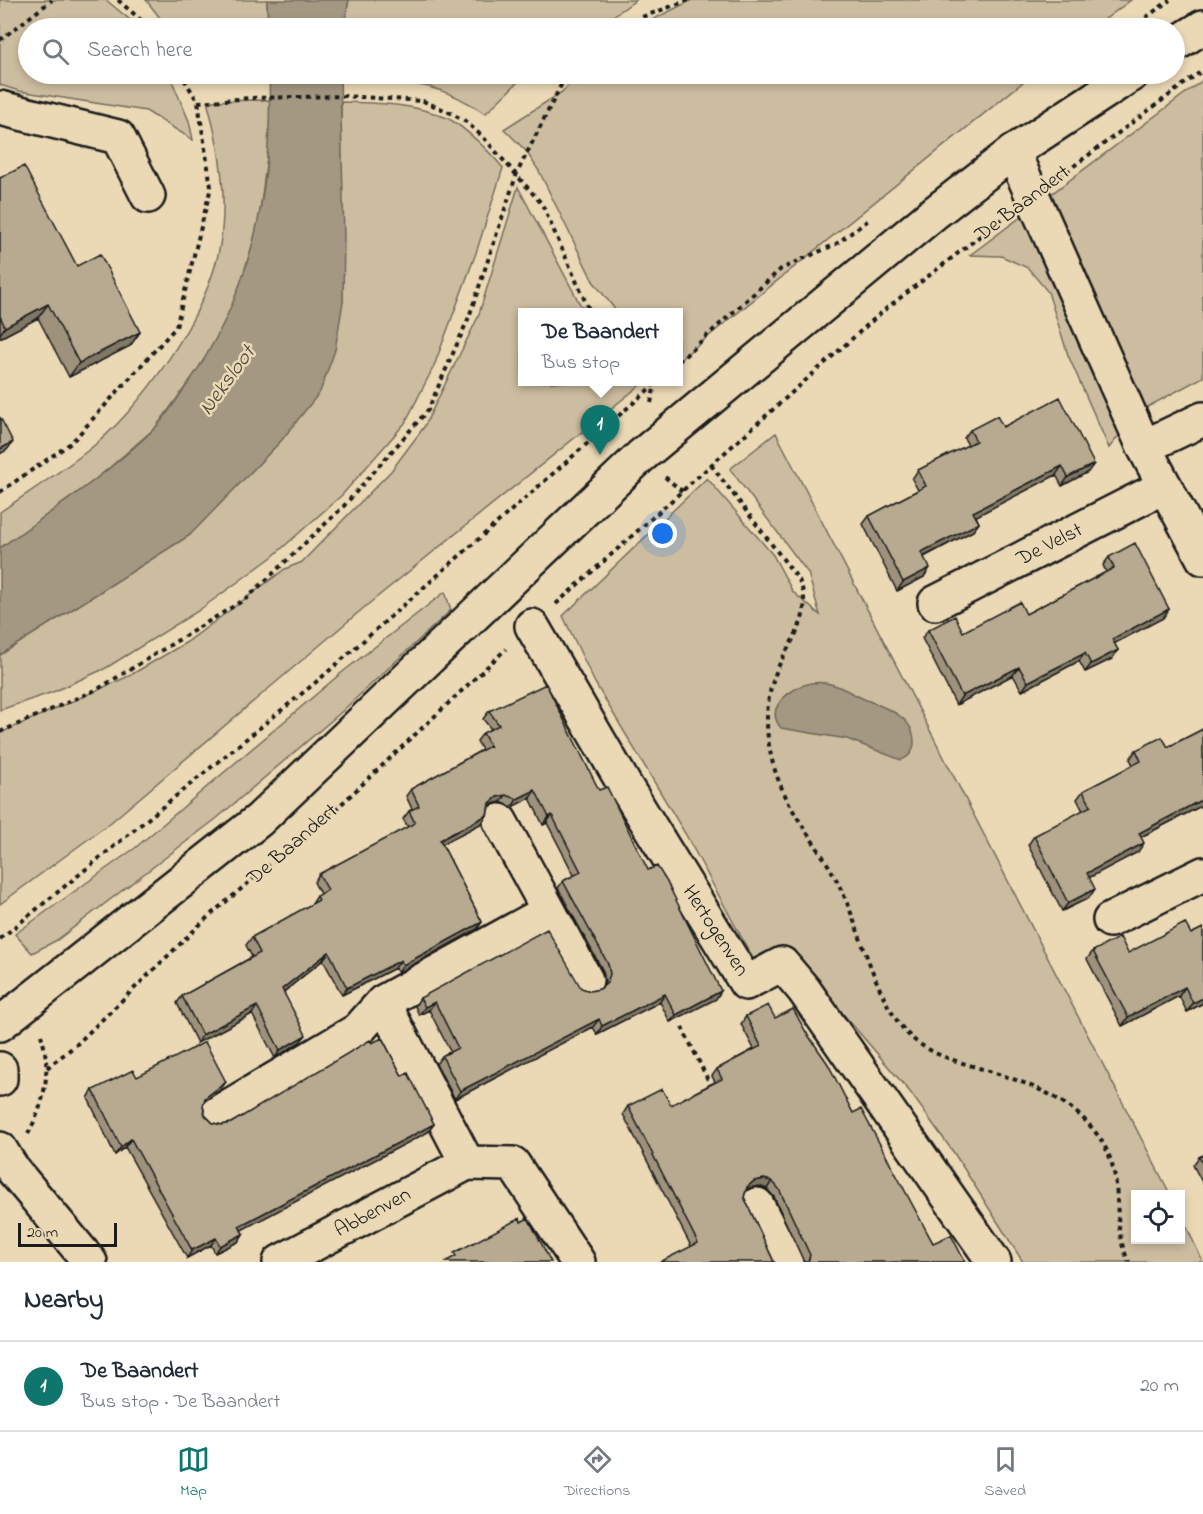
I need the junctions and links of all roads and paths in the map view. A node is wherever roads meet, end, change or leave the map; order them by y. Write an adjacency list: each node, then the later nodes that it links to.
1 (52, 0): 5 (path)
2 (118, 0): 6 (path)
3 (689, 0): 7 (path)
4 (1170, 0): 8 (path)
5 (29, 18)
6 (139, 18)
7 (641, 18)
8 (1145, 18)
9 (18, 26): 12 (path)
10 (1203, 27): 11 (street)
11 (1185, 38)
12 (0, 40)
13 (1203, 70): 14 (path, De Baandert)
14 (1185, 83)
15 (186, 84): 19 (path)
16 (562, 84): 22 (path)
17 (1117, 84): 21 (street, De Baandert)
18 (1184, 84): 24 (path, De Baandert)
19 (198, 102): 22 (path); 33 (path)
20 (0, 108): 23 (street)
21 (1013, 152): 24 (street); 45 (street, De Baandert)
22 (517, 173): 26 (path); 37 (path)
23 (147, 196)
24 (1033, 196): 30 (street); 31 (path, De Baandert)
25 (874, 216): 27 (path)
26 (588, 308)
27 (683, 358)
28 (651, 386): 42 (path)
29 (1203, 419): 30 (street)
30 (1144, 447): 32 (street)
31 (711, 465): 36 (path, De Baandert); 59 (path)
32 (1165, 486): 34 (street); 35 (street, De Velst)
33 (0, 492)
34 (1203, 558)
35 (935, 603)
36 (532, 626): 52 (path, De Baandert); 58 (street, Hertogenven)
37 (0, 732)
38 (500, 821): 40 (street)
39 (1203, 874): 41 (street)
40 (549, 911): 43 (street); 44 (street)
41 (1110, 920)
42 (0, 939)
43 (586, 980)
44 (383, 1002): 50 (street); 51 (street)
45 (0, 1024)
46 (682, 1027): 49 (path)
47 (0, 1069): 48 (street)
48 (0, 1079)
49 (714, 1091)
50 (216, 1114)
51 (467, 1163): 55 (street, Abbenven); 56 (street, Abbenven)
52 (5, 1164): 54 (street)
53 (757, 1205): 57 (street)
54 (90, 1262)
55 (280, 1262)
56 (578, 1262)
57 (786, 1262)
58 (994, 1262)
59 (1129, 1262)

